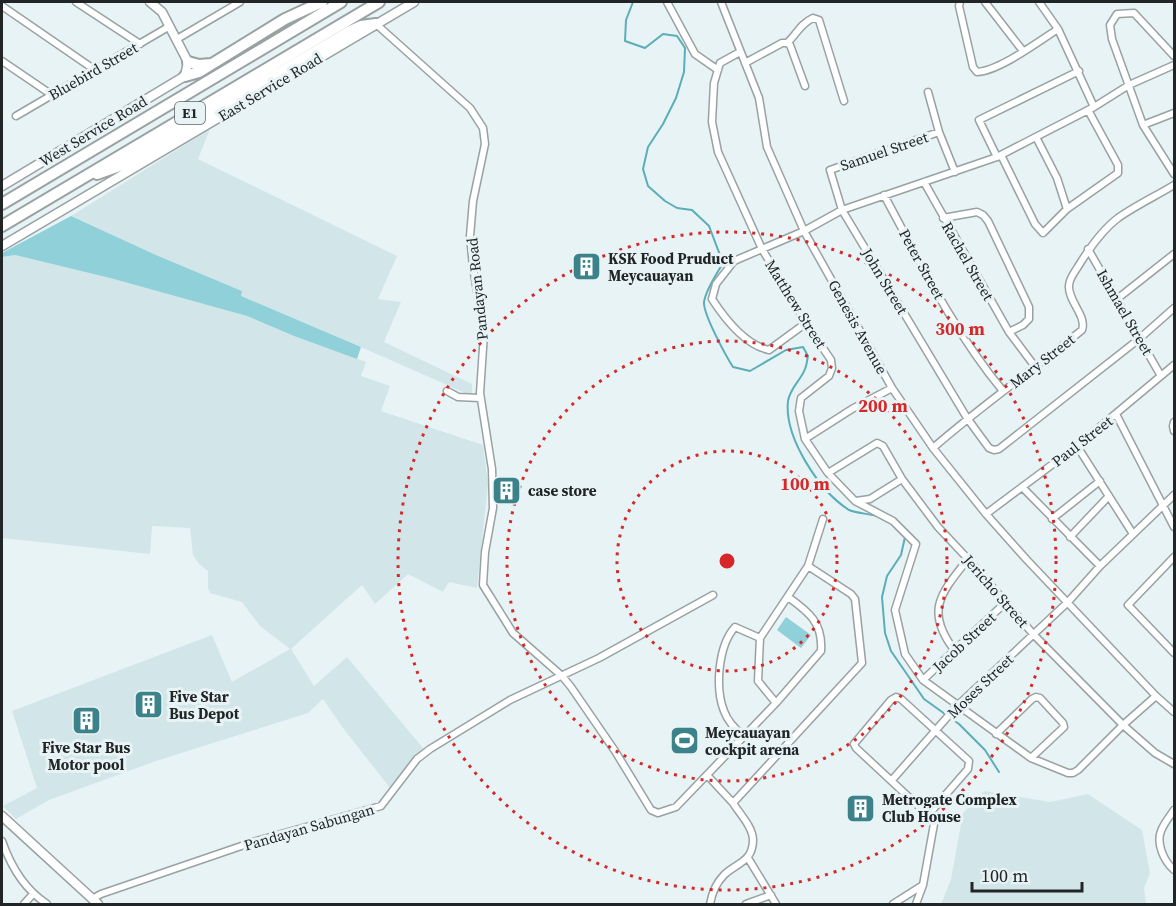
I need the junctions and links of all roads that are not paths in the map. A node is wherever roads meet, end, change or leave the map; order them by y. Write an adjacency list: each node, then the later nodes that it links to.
1 (76, 2): 19 (street)
2 (150, 2): 15 (main road)
3 (240, 2): 17 (street)
4 (322, 2): 26 (highway)
5 (341, 2): 52 (highway, E1)
6 (379, 2): 48 (highway, E1)
7 (414, 2): 14 (main road, East Service Road)
8 (667, 2): 29 (street)
9 (721, 2): 21 (street, Genesis Avenue)
10 (960, 2): 20 (street)
11 (985, 2): 20 (street)
12 (1039, 2): 16 (street)
13 (2, 6): 28 (street)
14 (376, 24): 48 (highway); 58 (main road, East Service Road); 73 (street, Pandayan Road)
15 (170, 26): 17 (main road); 19 (street, Bluebird Street)
16 (1058, 29): 20 (street); 30 (street)
17 (177, 39): 24 (main road)
18 (787, 43): 25 (street); 33 (street); 36 (street)
19 (140, 44): 28 (street, Bluebird Street)
20 (1023, 51)
21 (740, 52): 25 (street, Genesis Avenue); 29 (street)
22 (1174, 56): 32 (street)
23 (2, 61): 35 (street)
24 (188, 62): 26 (highway); 31 (main road)
25 (745, 63): 57 (street, Genesis Avenue)
26 (212, 64): 31 (highway)
27 (1174, 65): 32 (street)
28 (95, 70): 35 (street, Bluebird Street)
29 (718, 70): 59 (street, Matthew Street)
30 (1079, 71): 37 (street); 43 (street)
31 (185, 76): 50 (main road, West Service Road)
32 (1129, 85): 37 (street); 40 (street)
33 (805, 86)
34 (928, 92): 41 (street)
35 (52, 95): 39 (street, Bluebird Street)
36 (844, 101)
37 (1091, 108): 42 (street); 53 (street)
38 (1174, 113): 40 (street)
39 (16, 116)
40 (1143, 124): 46 (street)
41 (939, 132): 44 (street, Samuel Street); 45 (street)
42 (1036, 137): 43 (street); 53 (street)
43 (999, 156): 45 (street); 53 (street)
44 (830, 170): 54 (street, John Street)
45 (955, 172): 47 (street)
46 (1174, 174)
47 (924, 182): 51 (street); 55 (street, Rachel Street)
48 (72, 184): 56 (highway, E1)
49 (1174, 185): 60 (street, Mary Street)
50 (2, 186)
51 (884, 195): 54 (street); 72 (street, Peter Street)
52 (2, 204)
53 (1067, 209)
54 (842, 210): 57 (street); 75 (street, John Street)
55 (943, 218): 65 (street, Rachel Street); 65 (street)
56 (2, 226)
57 (804, 231): 59 (street); 70 (street, Genesis Avenue)
58 (2, 246)
59 (762, 249): 64 (street, Matthew Street); 64 (street)
60 (1089, 249): 62 (street, Ishmael Street); 68 (street, Mary Street)
61 (1174, 254): 62 (street)
62 (1117, 299): 66 (street, Ishmael Street)
63 (1174, 308): 66 (street)
64 (806, 323): 78 (street, Matthew Street)
65 (1009, 332): 68 (street, Rachel Street)
66 (1139, 339): 69 (street, Ishmael Street); 75 (street, John Street)
67 (1174, 364): 69 (street, Paul Street)
68 (1036, 368): 72 (street, Mary Street)
69 (1161, 376): 74 (street, Paul Street)
70 (892, 388): 78 (street); 80 (street, Genesis Avenue)
71 (447, 391): 73 (street)
72 (1003, 391): 75 (street, Mary Street)
73 (480, 398): 107 (street, Pandayan Road)
74 (1116, 414): 79 (street, Paul Street); 88 (street)
75 (967, 418): 80 (street, Mary Street)
76 (1174, 422): 77 (street)
77 (1174, 431)
78 (805, 439): 81 (street, Matthew Street)
79 (1077, 446): 83 (street); 84 (street, Paul Street)
80 (933, 448): 89 (street, Genesis Avenue)
81 (828, 473): 82 (street, Jericho Street); 87 (street, Matthew Street)
82 (902, 479): 87 (street); 96 (street, Jericho Street)
83 (1100, 481): 86 (street); 91 (street)
84 (1022, 487): 89 (street, Paul Street); 91 (street)
85 (1174, 495): 88 (street, Moses Street)
86 (1109, 496): 93 (street); 94 (street)
87 (855, 501): 108 (street, Matthew Street)
88 (1163, 505): 92 (street); 93 (street, Moses Street)
89 (986, 514): 101 (street, Genesis Avenue)
90 (823, 519): 97 (street)
91 (1052, 519): 94 (street)
92 (1174, 527)
93 (1132, 534): 98 (street, Moses Street)
94 (1070, 537): 98 (street)
95 (1174, 557): 106 (street)
96 (968, 559): 102 (street, Jericho Street); 105 (street)
97 (808, 566): 100 (street); 121 (street)
98 (1100, 566): 101 (street, Moses Street)
99 (713, 595): 107 (street, Pandayan Sabungan)
100 (788, 597): 104 (street); 110 (street)
101 (1068, 602): 103 (street, Moses Street); 109 (street, Genesis Avenue)
102 (1005, 603): 103 (street, Jericho Street); 105 (street, Jacob Street)
103 (1034, 635): 111 (street, Moses Street); 113 (street, Jericho Street)
104 (760, 638): 110 (street); 116 (street)
105 (955, 651): 108 (street, Jacob Street)
106 (1174, 653)
107 (562, 676): 119 (street); 131 (street, Pandayan Sabungan)
108 (923, 680): 111 (street, Matthew Street)
109 (1156, 696): 112 (street, Genesis Avenue); 113 (street, Matthew Street)
110 (776, 703): 116 (street)
111 (955, 709): 114 (street, Moses Street); 115 (street, Matthew Street)
112 (1174, 712)
113 (1123, 725): 117 (street, Matthew Street); 118 (street, Jericho Street)
114 (937, 730): 120 (street, Moses Street); 120 (street); 123 (street)
115 (996, 734): 117 (street, Matthew Street); 117 (street)
116 (744, 736): 119 (street)
117 (1031, 758)
118 (1174, 764)
119 (707, 776): 121 (street)
120 (892, 780): 123 (street)
121 (733, 802): 126 (street)
122 (1174, 810): 127 (street)
123 (928, 815): 128 (street)
124 (2, 818): 131 (main road)
125 (2, 841): 129 (street)
126 (748, 858): 130 (street); 134 (street)
127 (1174, 870)
128 (923, 885): 137 (street); 138 (street)
129 (33, 894): 132 (street); 133 (street)
130 (771, 896): 135 (street); 136 (street)
131 (95, 902)
132 (24, 904)
133 (47, 904)
134 (710, 904)
135 (746, 904)
136 (777, 904)
137 (893, 904)
138 (916, 904)

